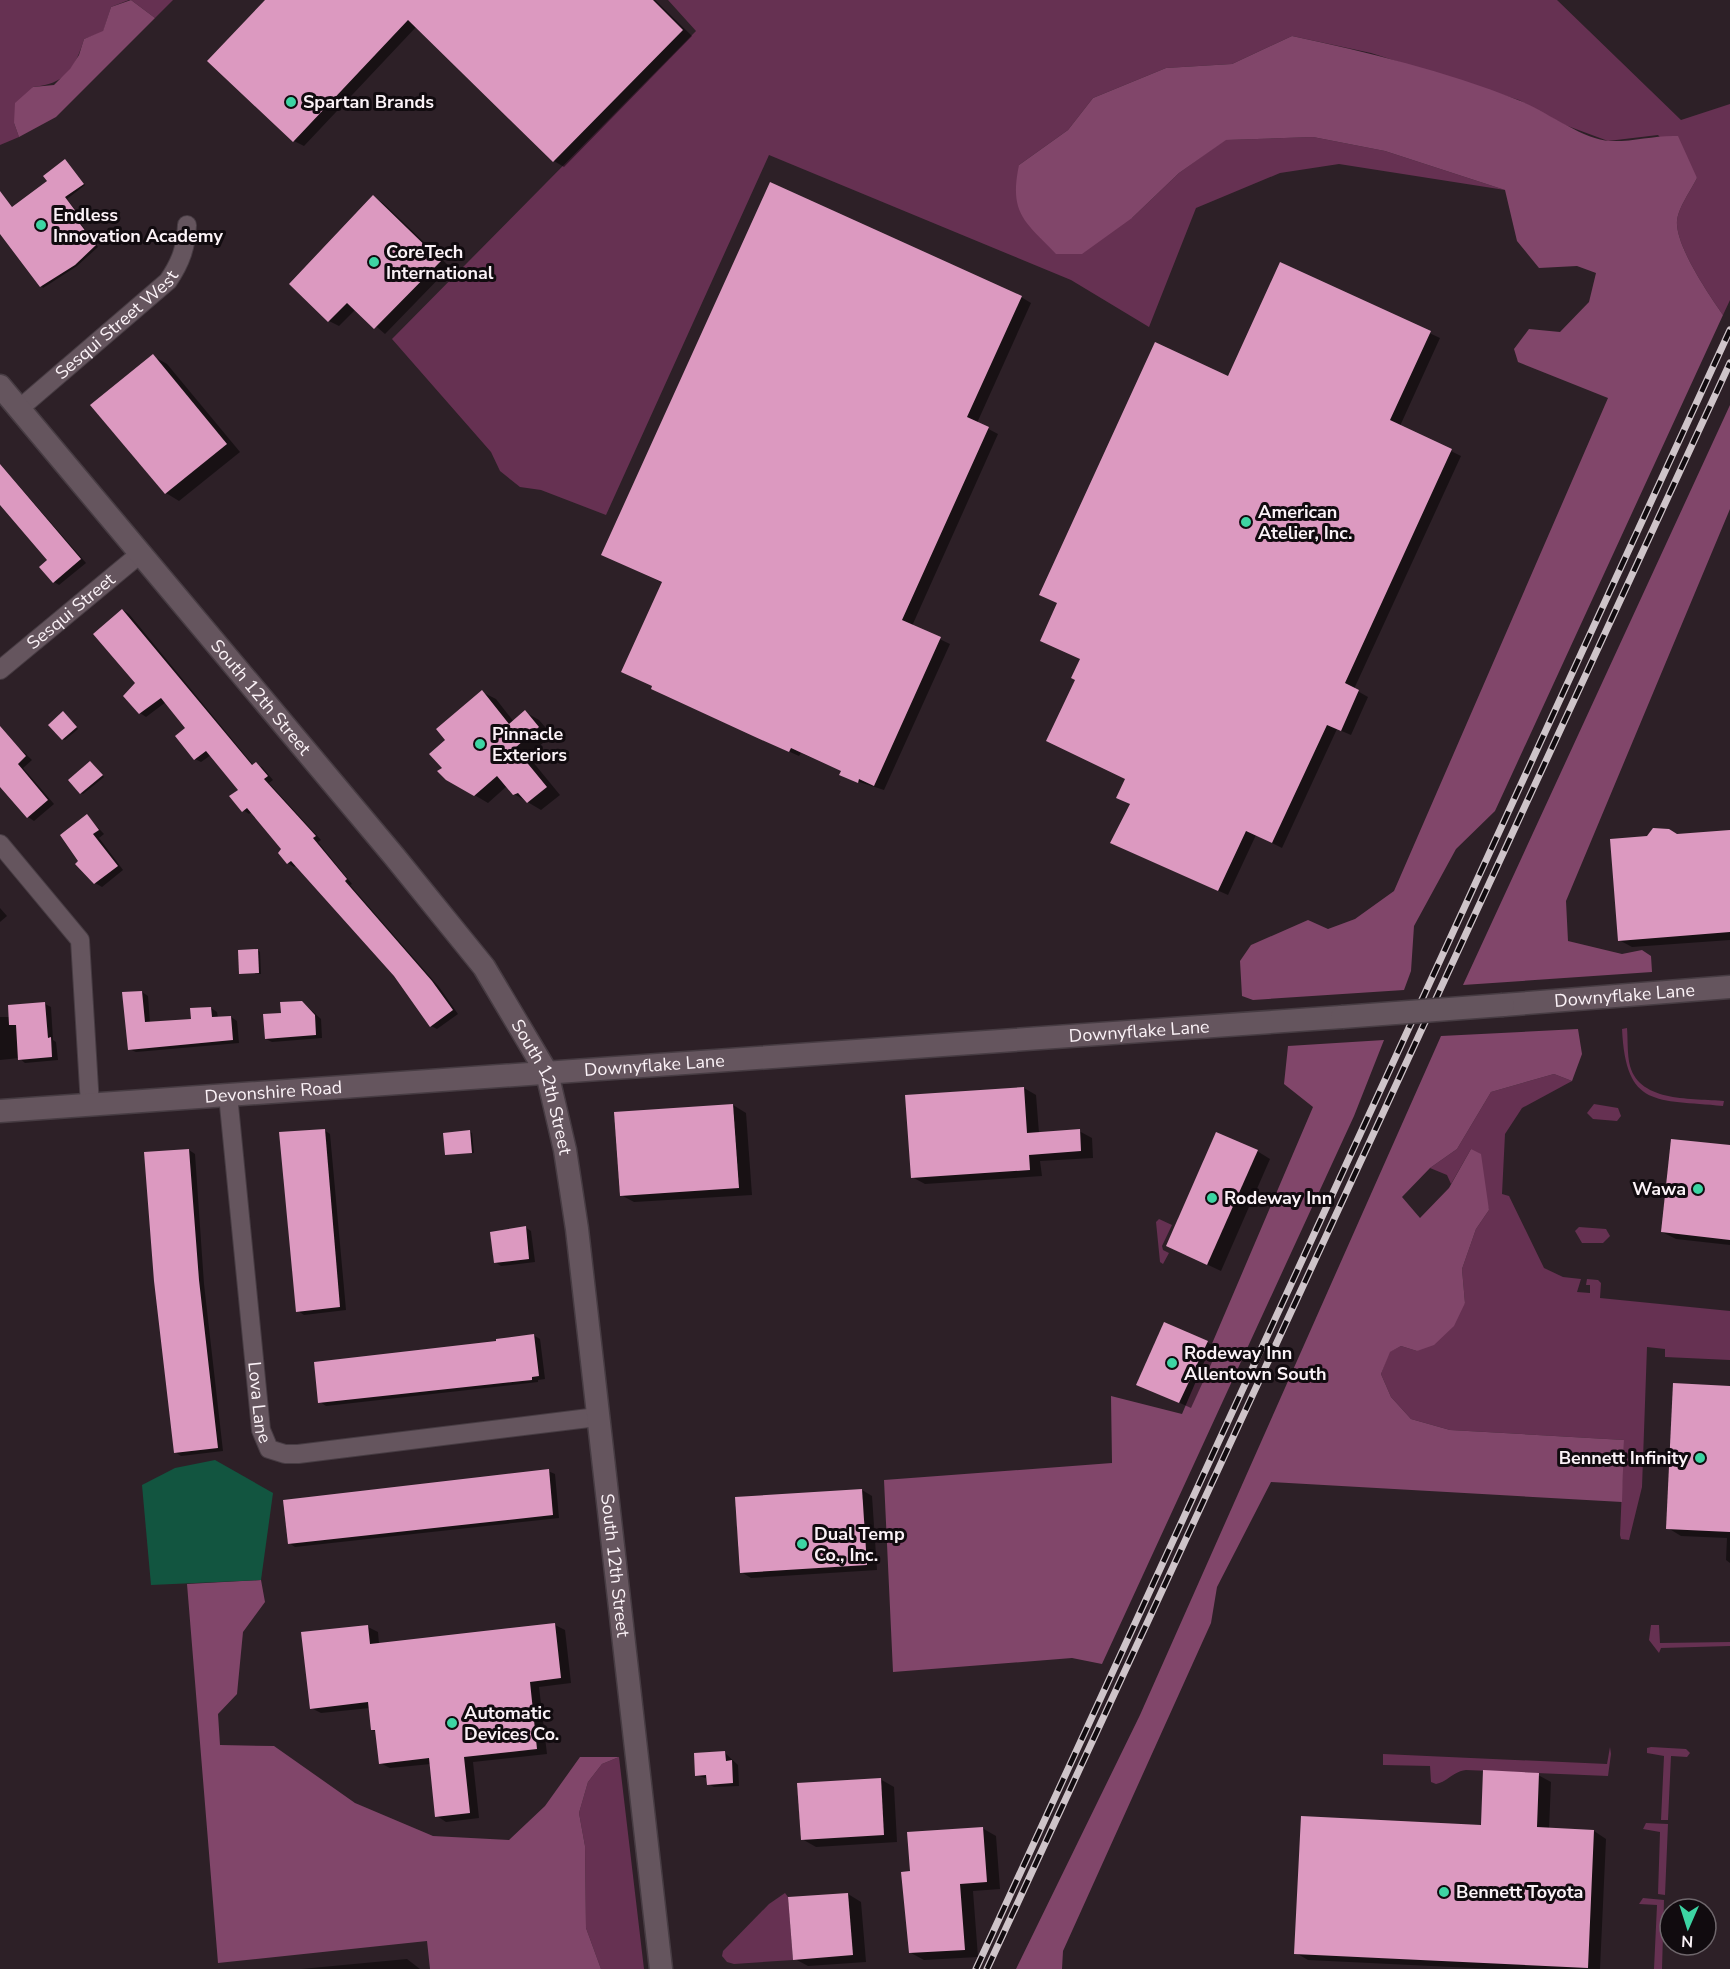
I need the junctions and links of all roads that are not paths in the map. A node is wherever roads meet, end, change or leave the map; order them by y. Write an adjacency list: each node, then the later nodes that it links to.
1 (187, 225): 3 (street, Sesqui Street West)
2 (0, 386): 3 (street, South 12th Street)
3 (19, 409): 4 (street, South 12th Street)
4 (140, 554): 5 (street, Sesqui Street); 8 (street, South 12th Street)
5 (0, 670)
6 (0, 844): 10 (street)
7 (1730, 987): 8 (street, Downyflake Lane, bridge)
8 (548, 1072): 9 (street, Devonshire Road); 12 (street, South 12th Street)
9 (228, 1095): 10 (street, Devonshire Road); 12 (street, Lova Lane)
10 (90, 1105): 11 (street, Devonshire Road)
11 (0, 1111)
12 (597, 1417): 13 (street, South 12th Street)
13 (661, 1969)

